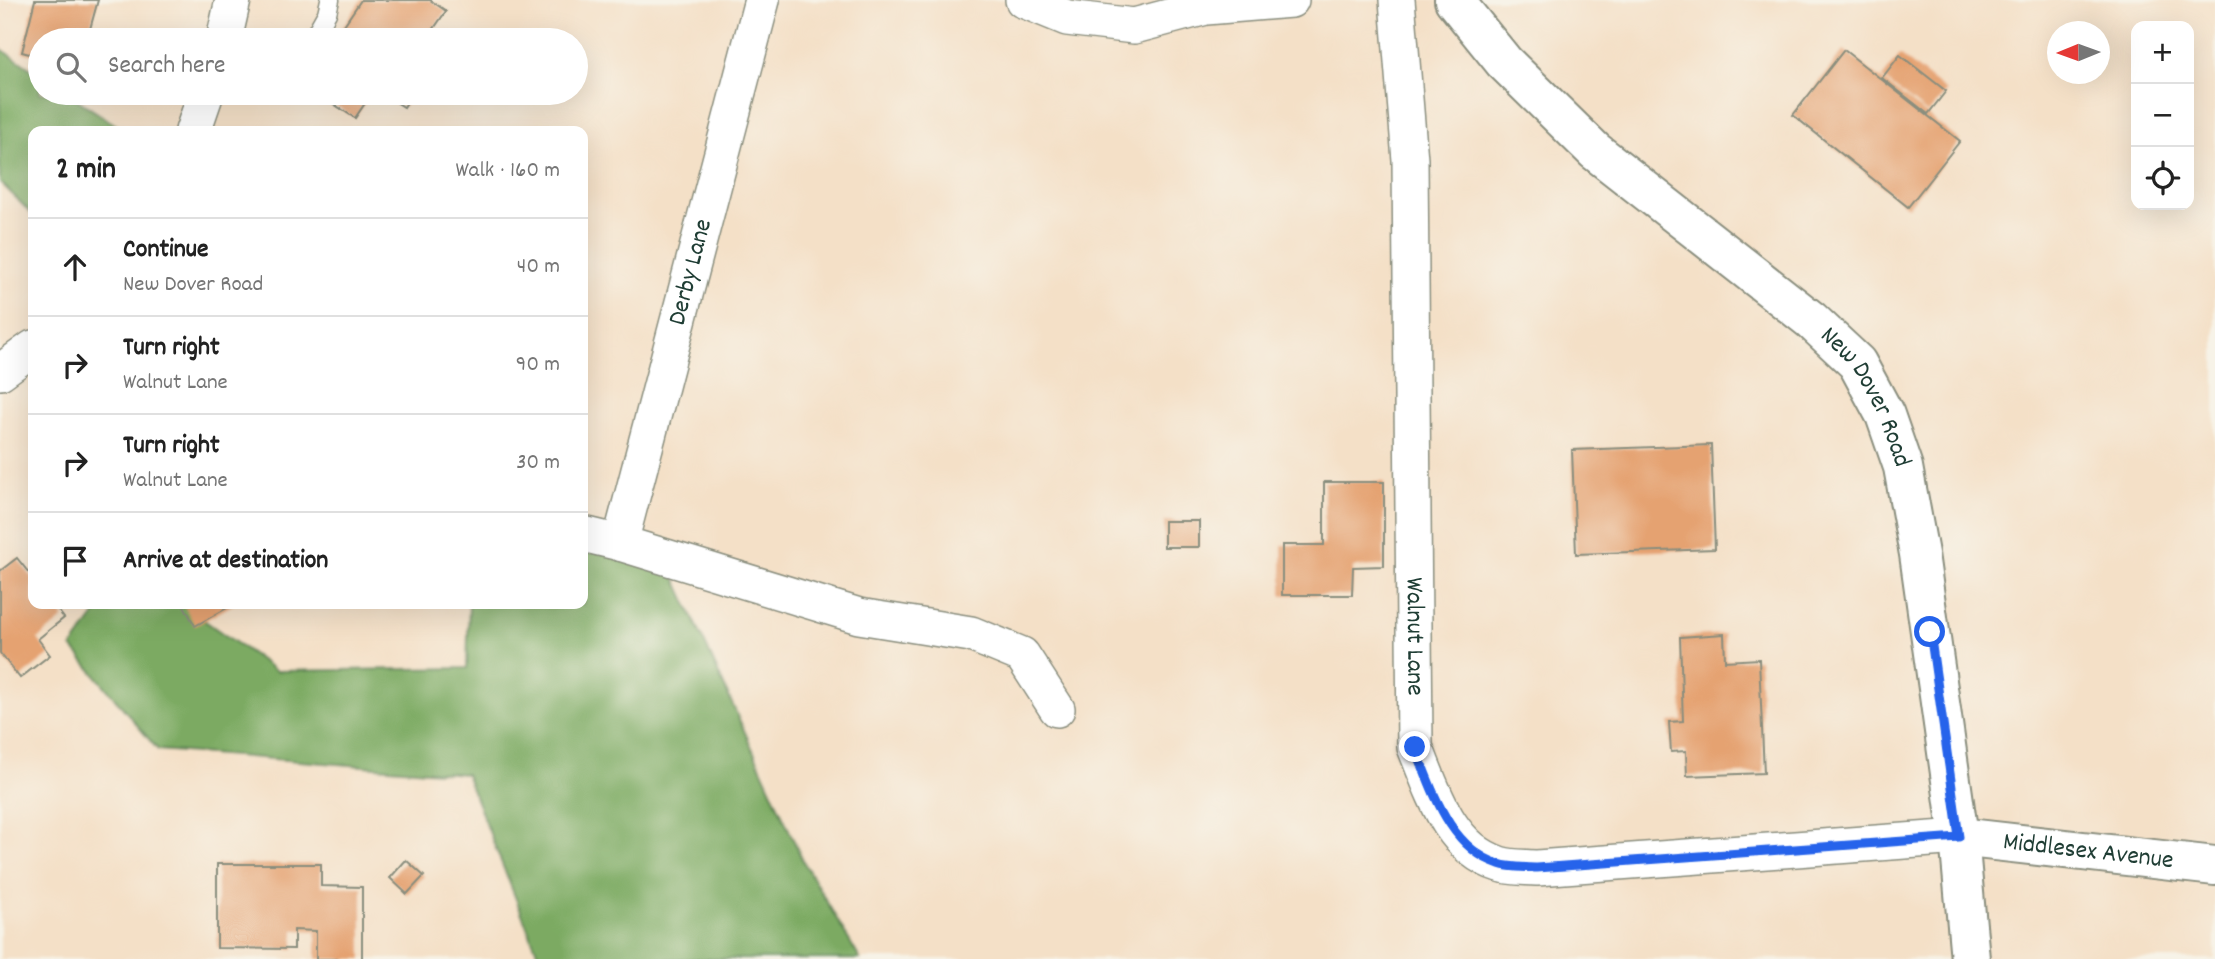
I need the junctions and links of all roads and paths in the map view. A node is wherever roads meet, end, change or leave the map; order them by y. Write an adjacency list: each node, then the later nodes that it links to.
1 (233, 0): 8 (street)
2 (330, 0): 9 (lane)
3 (762, 0): 15 (street, Derby Lane)
4 (1024, 0): 5 (street)
5 (1291, 0)
6 (1396, 0): 17 (street, Walnut Lane)
7 (1454, 0): 17 (street, New Dover Road)
8 (227, 28)
9 (319, 28)
10 (202, 105): 11 (street)
11 (195, 126)
12 (28, 352): 13 (street)
13 (0, 372)
14 (588, 535): 15 (street)
15 (620, 543): 16 (street)
16 (1057, 709)
17 (1959, 837): 18 (street, Middlesex Avenue); 19 (street, New Dover Road)
18 (2215, 866)
19 (1970, 959)

